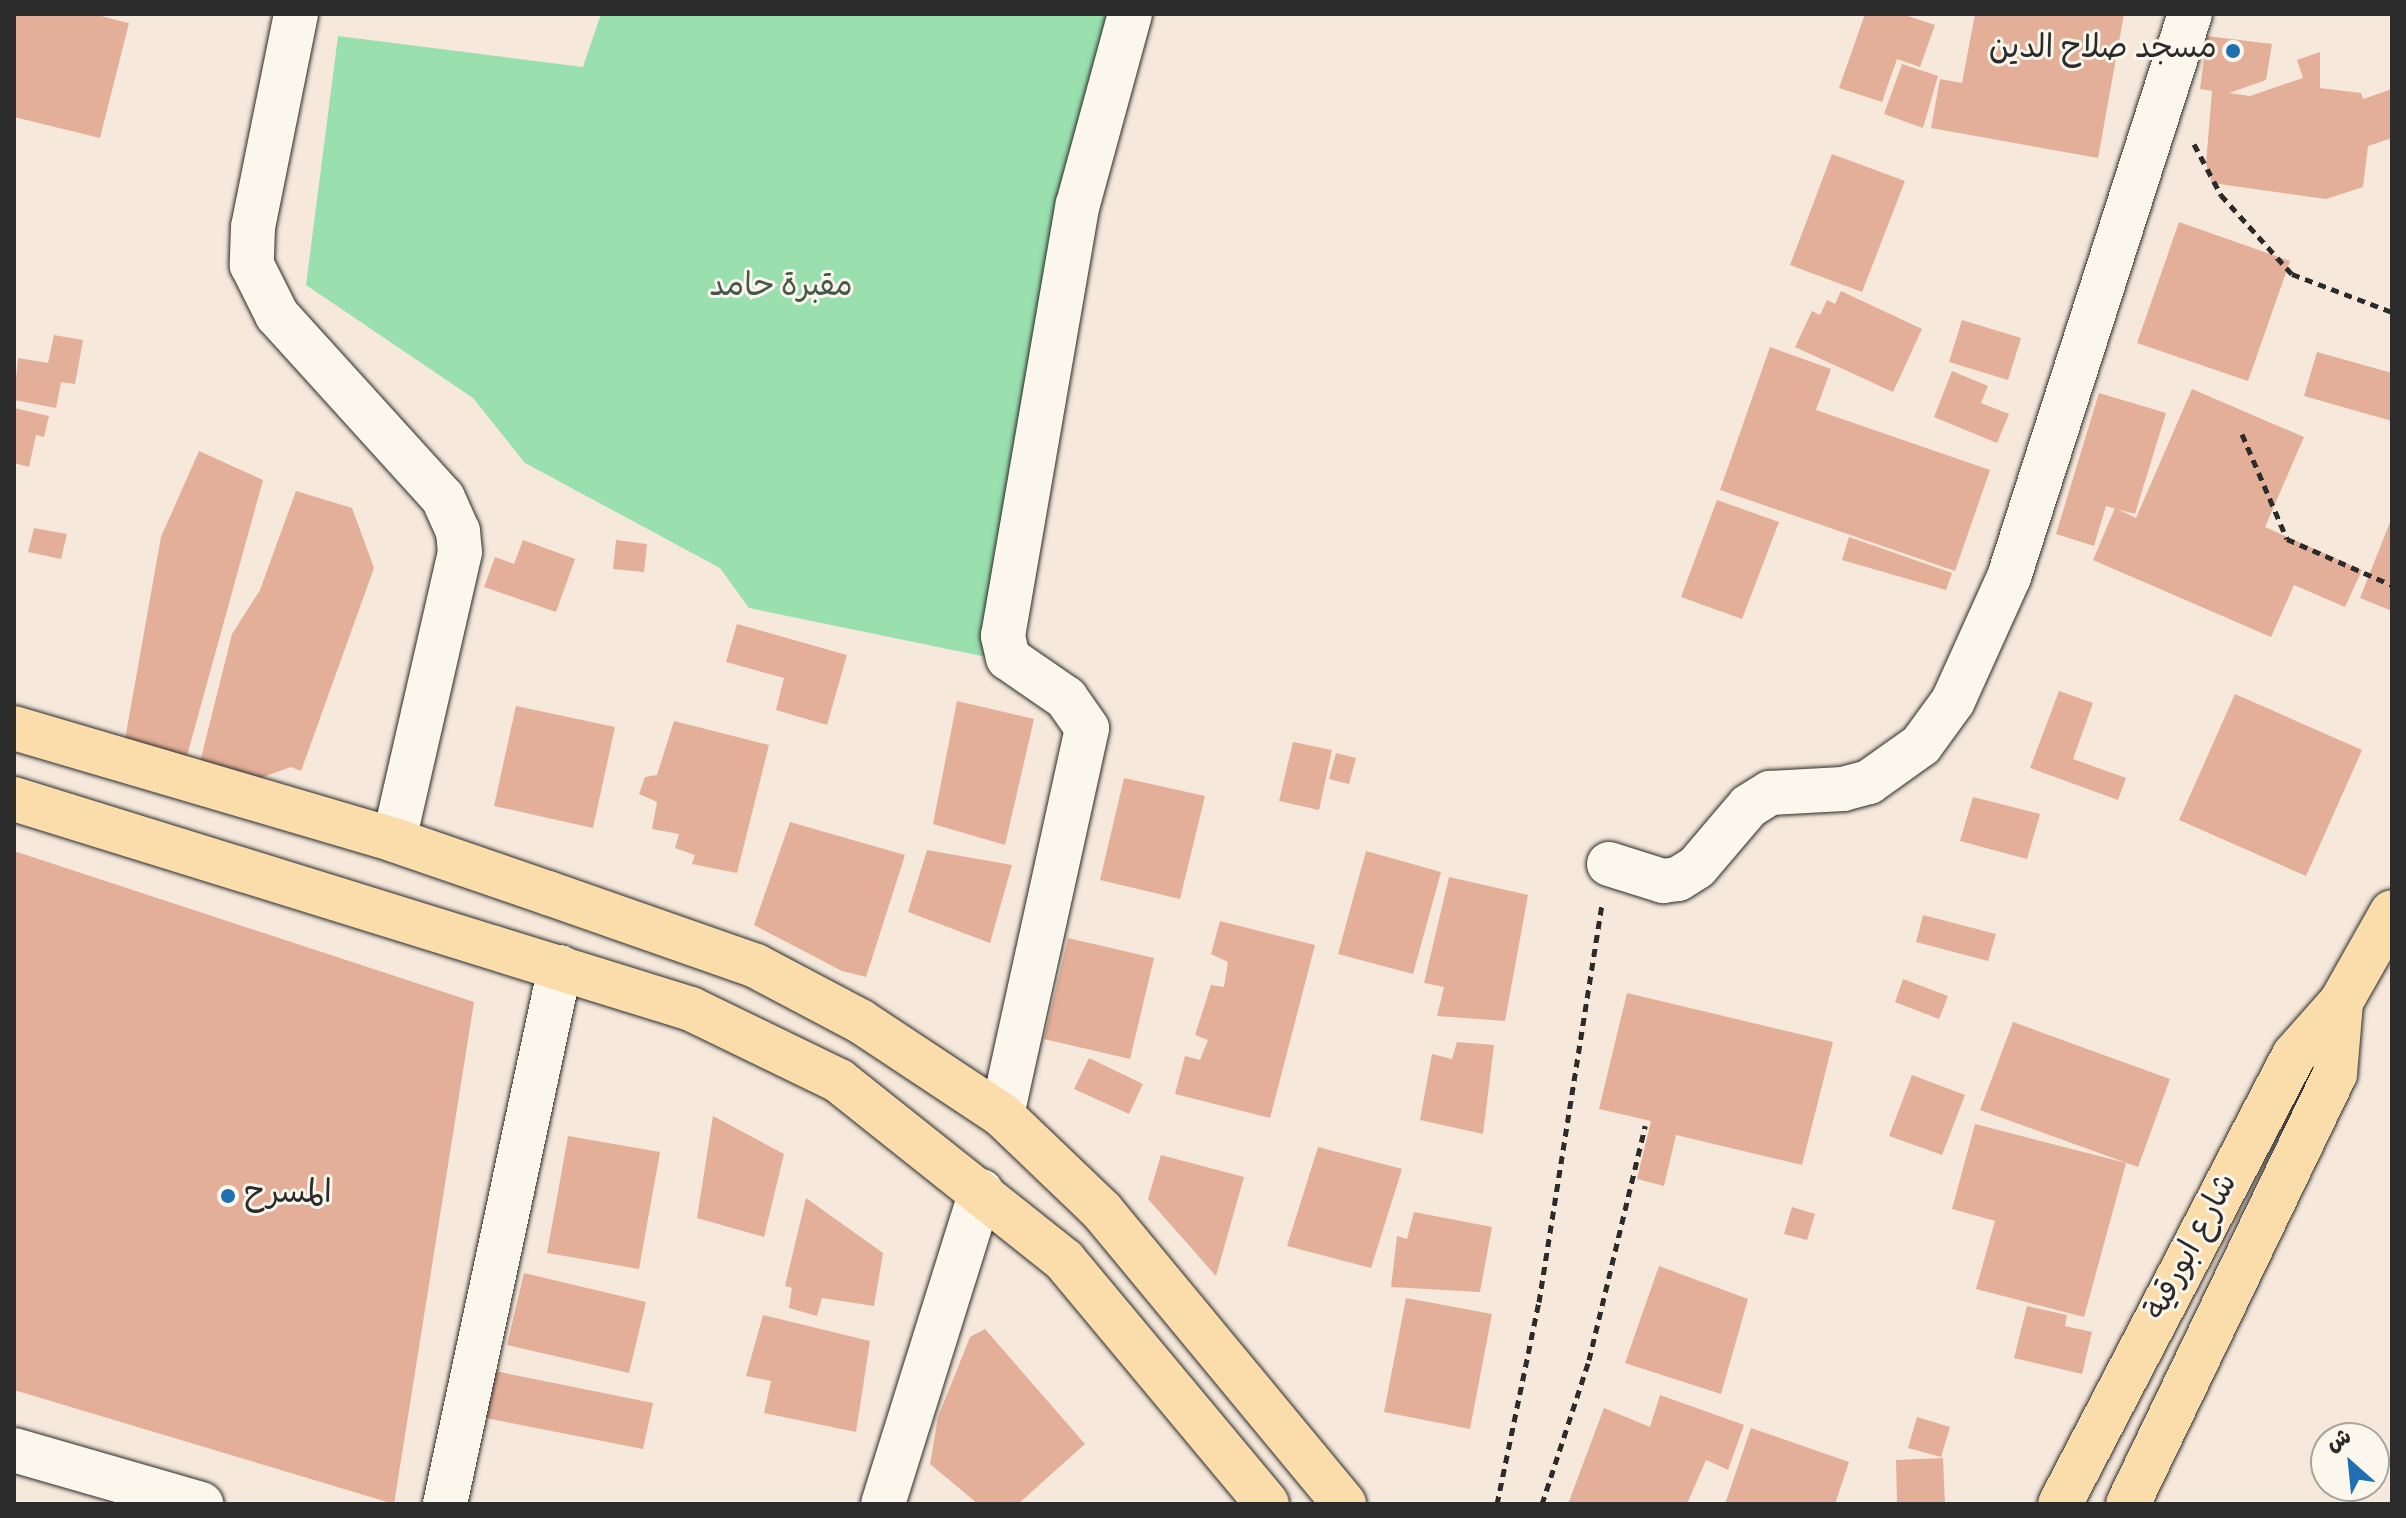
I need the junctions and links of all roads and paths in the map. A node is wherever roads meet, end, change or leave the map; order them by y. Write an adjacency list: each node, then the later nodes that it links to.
1 (296, 14): 10 (street)
2 (1130, 14): 15 (street)
3 (2190, 14): 4 (street)
4 (2167, 93): 5 (path); 11 (street)
5 (2392, 312)
6 (2242, 434): 7 (path)
7 (2392, 585)
8 (14, 728): 10 (main road)
9 (14, 799): 13 (main road)
10 (394, 840): 15 (main road)
11 (1609, 864): 24 (path)
12 (2392, 912): 14 (main road, شارع ابورقية)
13 (560, 967): 17 (main road); 20 (street)
14 (2341, 1002): 26 (main road, شارع ابورقية); 27 (main road, شارع ابورقية)
15 (1002, 1115): 23 (main road)
16 (1645, 1126): 25 (path)
17 (981, 1191): 21 (street); 22 (main road)
18 (14, 1450): 19 (street)
19 (201, 1504)
20 (445, 1504)
21 (883, 1504)
22 (1267, 1504)
23 (1344, 1504)
24 (1497, 1504)
25 (1542, 1504)
26 (2060, 1504)
27 (2128, 1504)

